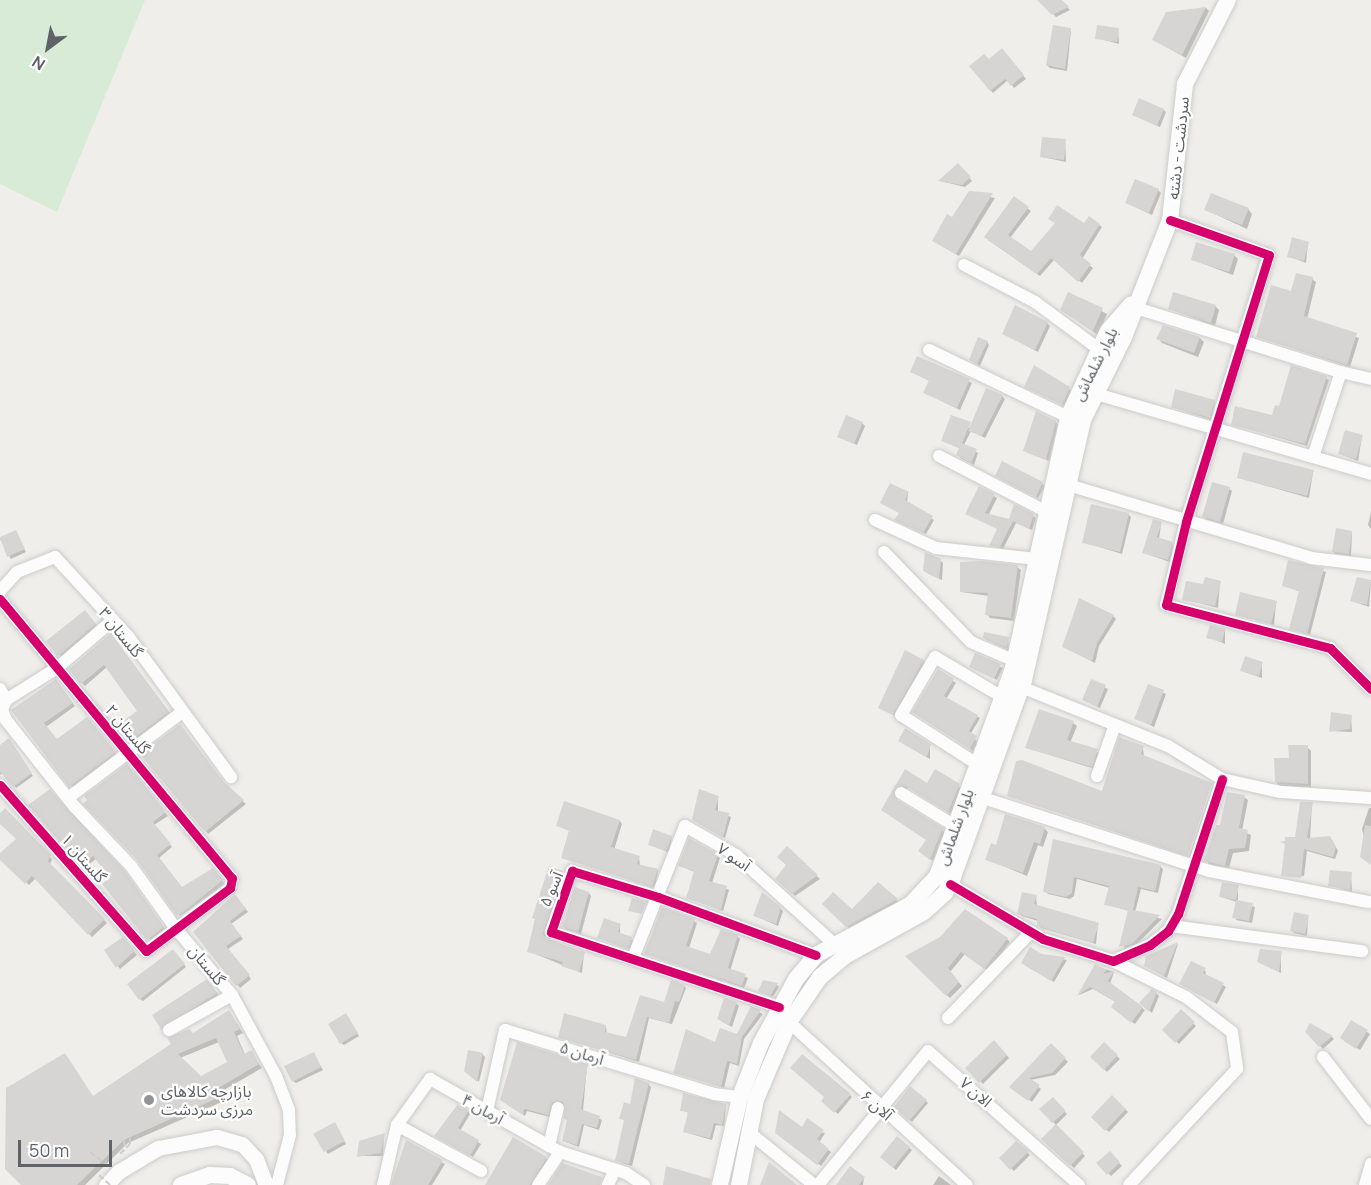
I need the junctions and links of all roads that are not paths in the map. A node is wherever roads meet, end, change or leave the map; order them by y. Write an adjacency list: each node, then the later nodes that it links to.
1 (1228, 0): 2 (main road, سردشت - دشته)
2 (1170, 220): 4 (main road, سردشت - دشته); 5 (street)
3 (964, 265): 7 (street)
4 (1135, 303): 5 (street); 7 (main road, بلوار شلماش)
5 (1242, 339): 8 (street); 11 (street)
6 (929, 350): 10 (street)
7 (1099, 371): 10 (main road, بلوار شلماش); 11 (street); 15 (main road, بلوار شلماش)
8 (1341, 372): 9 (street); 13 (street)
9 (1371, 379)
10 (1068, 417): 16 (main road, بلوار شلماش)
11 (1216, 430): 13 (street); 18 (street)
12 (939, 456): 16 (street)
13 (1313, 457): 14 (street)
14 (1371, 474)
15 (1065, 484): 18 (street); 27 (main road, بلوار شلماش)
16 (1045, 511): 20 (main road, بلوار شلماش)
17 (875, 520): 20 (street)
18 (1186, 522): 21 (street); 28 (street)
19 (884, 552): 25 (street)
20 (1036, 559): 25 (main road, بلوار شلماش)
21 (1371, 565)
22 (0, 591): 24 (street, گلستان ۳)
23 (0, 599): 26 (street, گلستان ۲)
24 (113, 620): 26 (street); 31 (street, گلستان ۳)
25 (1015, 661): 30 (main road, بلوار شلماش)
26 (57, 668): 29 (street); 34 (street, گلستان ۲)
27 (1021, 687): 33 (street); 41 (main road, بلوار شلماش)
28 (1371, 689)
29 (3, 694): 32 (street)
30 (1002, 697): 35 (main road, بلوار شلماش); 35 (street)
31 (181, 713): 34 (street); 37 (street, گلستان ۳)
32 (3, 722): 42 (street, گلستان)
33 (1115, 725): 36 (street); 38 (street)
34 (127, 752): 42 (street); 50 (street, گلستان ۲)
35 (977, 764): 44 (main road, بلوار شلماش)
36 (1097, 776)
37 (231, 777)
38 (1222, 779): 43 (street); 45 (street)
39 (0, 785): 50 (street, گلستان ۱)
40 (901, 793): 44 (street)
41 (980, 796): 45 (street); 46 (main road, بلوار شلماش)
42 (68, 798): 50 (street, گلستان)
43 (1371, 798)
44 (955, 826): 52 (main road, بلوار شلماش)
45 (1193, 867): 48 (street); 49 (street)
46 (950, 884): 51 (street); 60 (main road, بلوار شلماش)
47 (658, 897): 52 (street, آسو ۷); 54 (street, آسو ۵); 55 (street); 55 (street, آسو ۵)
48 (1369, 902)
49 (1171, 926): 53 (street); 56 (street)
50 (177, 930): 57 (street, گلستان)
51 (1031, 932): 56 (street); 59 (street)
52 (834, 944): 54 (main road, بلوار شلماش)
53 (1362, 951)
54 (816, 955): 58 (main road, بلوار شلماش)
55 (633, 958): 58 (street, آسو ۵)
56 (1113, 961): 88 (street)
57 (232, 995): 61 (street); 79 (street, گلستان)
58 (778, 1007): 63 (main road, بلوار شلماش)
59 (948, 1018)
60 (789, 1022): 64 (street, آلان ۶); 69 (main road, بلوار شلماش)
61 (169, 1030)
62 (1323, 1057): 67 (street)
63 (740, 1097): 66 (street, آرمان ۵); 84 (main road, بلوار شلماش)
64 (879, 1107): 75 (street, آلان ۶); 86 (street); 87 (street, الان ۷)
65 (558, 1108): 70 (street)
66 (487, 1111): 68 (street, آرمان ۴); 70 (street, آرمان ۴)
67 (1371, 1119)
68 (397, 1125): 73 (street); 80 (street, آرمان ۴)
69 (750, 1133): 85 (main road, بلوار شلماش); 86 (street)
70 (554, 1149): 72 (street, آرمان ۴); 81 (street)
71 (1371, 1164): 89 (street)
72 (615, 1169): 82 (street); 83 (street, آرمان ۴)
73 (481, 1171)
74 (105, 1182): 78 (street)
75 (966, 1184)
76 (181, 1185): 77 (main road)
77 (248, 1185)
78 (266, 1185)
79 (277, 1185)
80 (383, 1185)
81 (538, 1185)
82 (608, 1185)
83 (644, 1185)
84 (720, 1185)
85 (739, 1185)
86 (816, 1185)
87 (1079, 1185)
88 (1129, 1185)
89 (1365, 1185)

